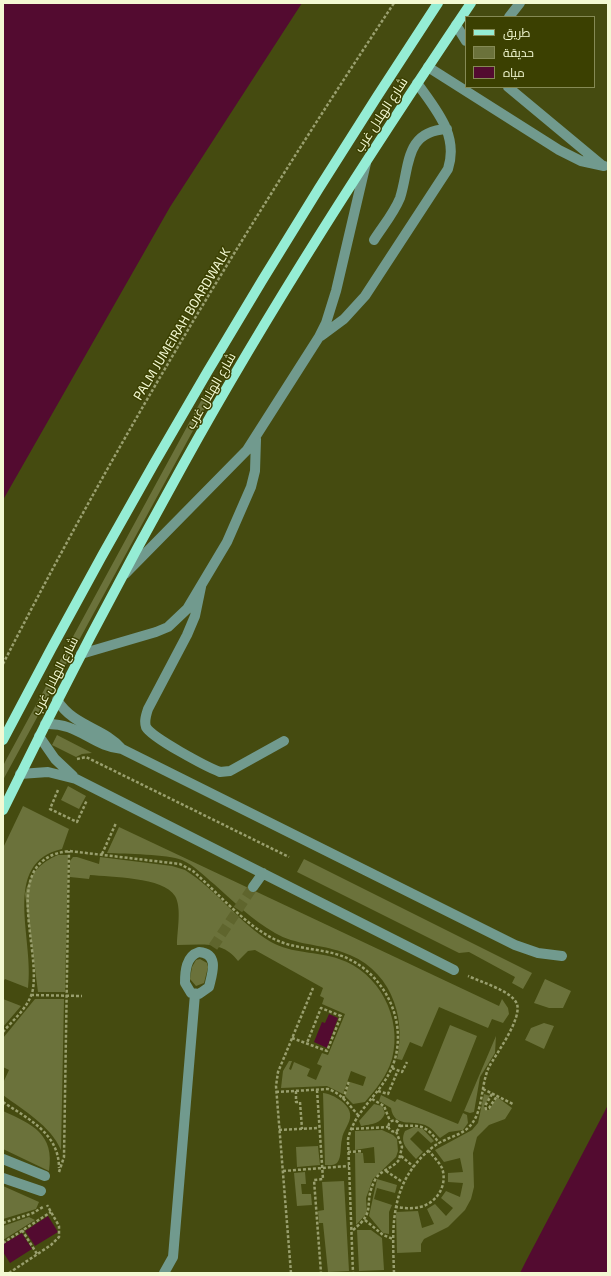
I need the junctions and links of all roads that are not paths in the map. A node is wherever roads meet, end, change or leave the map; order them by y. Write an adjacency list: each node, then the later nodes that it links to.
1 (438, 3): 22 (main road, شارع الهلال غرب)
2 (471, 3): 5 (main road, شارع الهلال غرب)
3 (520, 3): 4 (lane)
4 (510, 16)
5 (456, 25): 6 (lane); 7 (main road, شارع الهلال غرب)
6 (465, 39)
7 (428, 67): 8 (main road, شارع الهلال غرب); 12 (lane)
8 (417, 83): 10 (lane); 11 (main road, شارع الهلال غرب)
9 (509, 88): 12 (lane)
10 (447, 129): 13 (lane); 14 (lane)
11 (366, 163): 14 (lane); 16 (main road, شارع الهلال غرب)
12 (606, 168)
13 (374, 240)
14 (319, 338): 15 (lane)
15 (256, 439): 16 (lane); 17 (lane)
16 (124, 575): 18 (main road, شارع الهلال غرب)
17 (201, 587): 18 (lane); 23 (lane)
18 (81, 654): 19 (main road, شارع الهلال غرب)
19 (57, 700): 20 (main road, شارع الهلال غرب); 24 (lane)
20 (45, 724): 21 (main road, شارع الهلال غرب); 24 (lane)
21 (39, 736): 25 (main road, شارع الهلال غرب); 26 (lane)
22 (3, 740)
23 (284, 741)
24 (122, 749): 30 (lane)
25 (20, 774): 26 (lane); 27 (main road, شارع الهلال غرب)
26 (76, 778): 28 (lane)
27 (3, 810)
28 (263, 873): 29 (lane); 31 (lane)
29 (253, 887)
30 (562, 956)
31 (454, 970)
32 (195, 994): 32 (lane); 37 (lane)
33 (3, 1159): 34 (lane)
34 (45, 1176)
35 (3, 1178): 36 (lane)
36 (41, 1191)
37 (164, 1273)

